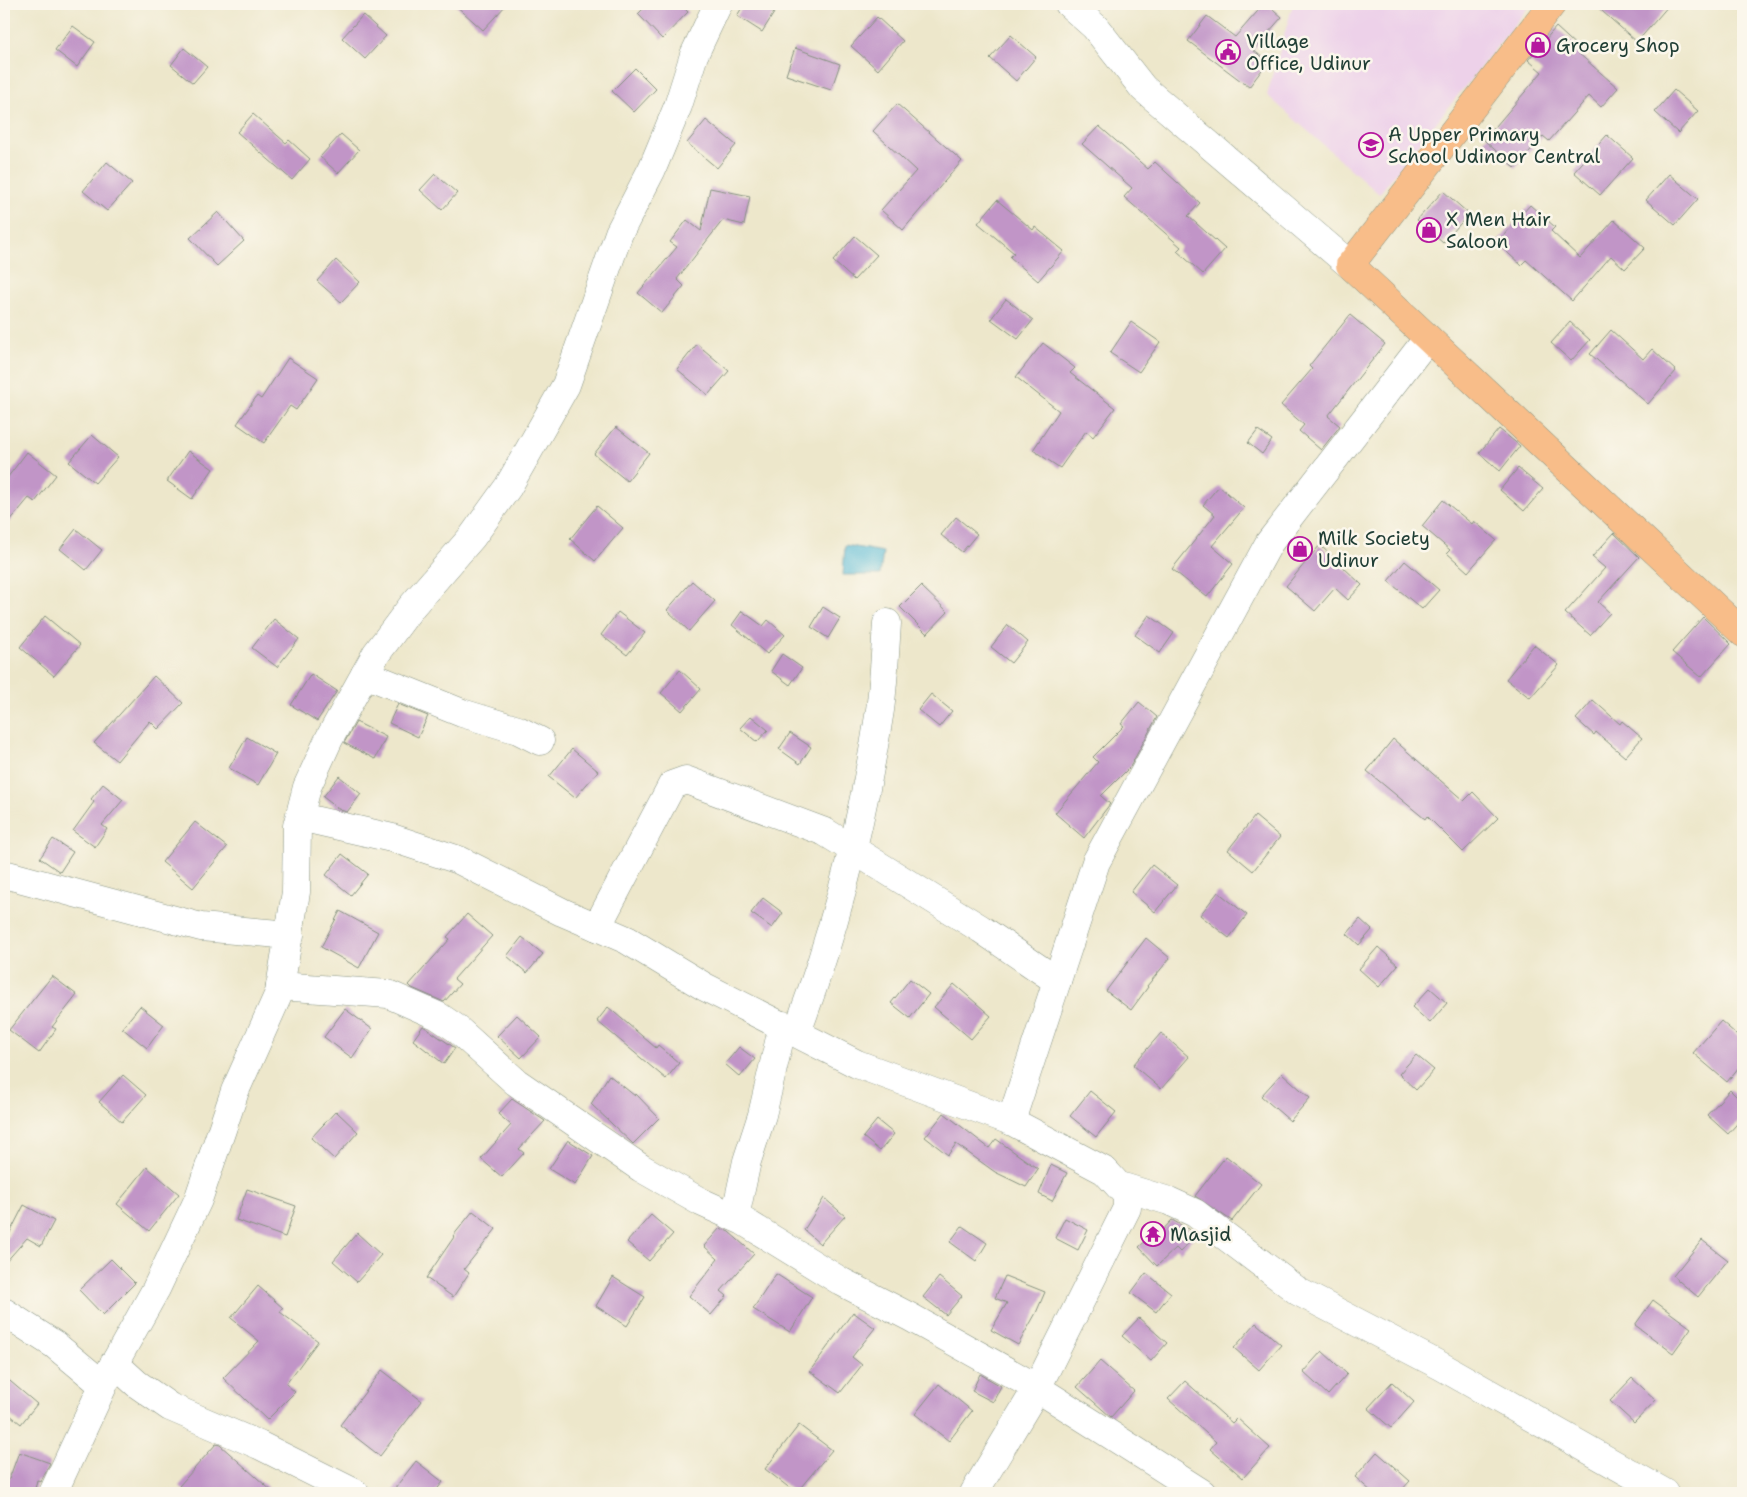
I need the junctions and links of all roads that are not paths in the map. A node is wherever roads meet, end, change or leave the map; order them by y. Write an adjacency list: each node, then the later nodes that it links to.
1 (718, 4): 8 (street)
2 (1069, 4): 4 (street)
3 (1552, 4): 4 (main road)
4 (1350, 265): 5 (main road)
5 (1428, 338): 7 (main road); 15 (street)
6 (887, 623): 11 (street)
7 (1743, 633)
8 (365, 674): 9 (street); 10 (street)
9 (540, 741)
10 (300, 817): 13 (street); 14 (street)
11 (854, 850): 13 (street); 15 (street); 17 (street)
12 (4, 874): 14 (street)
13 (596, 927): 17 (street)
14 (290, 935): 16 (street)
15 (1057, 981): 18 (street)
16 (280, 986): 20 (street); 22 (street)
17 (790, 1028): 18 (street); 20 (street)
18 (1011, 1121): 19 (street)
19 (1120, 1186): 23 (street); 28 (street)
20 (735, 1217): 23 (street)
21 (4, 1312): 22 (street)
22 (108, 1374): 24 (street); 25 (street)
23 (1037, 1388): 26 (street); 27 (street)
24 (53, 1493)
25 (355, 1493)
26 (974, 1493)
27 (1202, 1493)
28 (1665, 1493)

